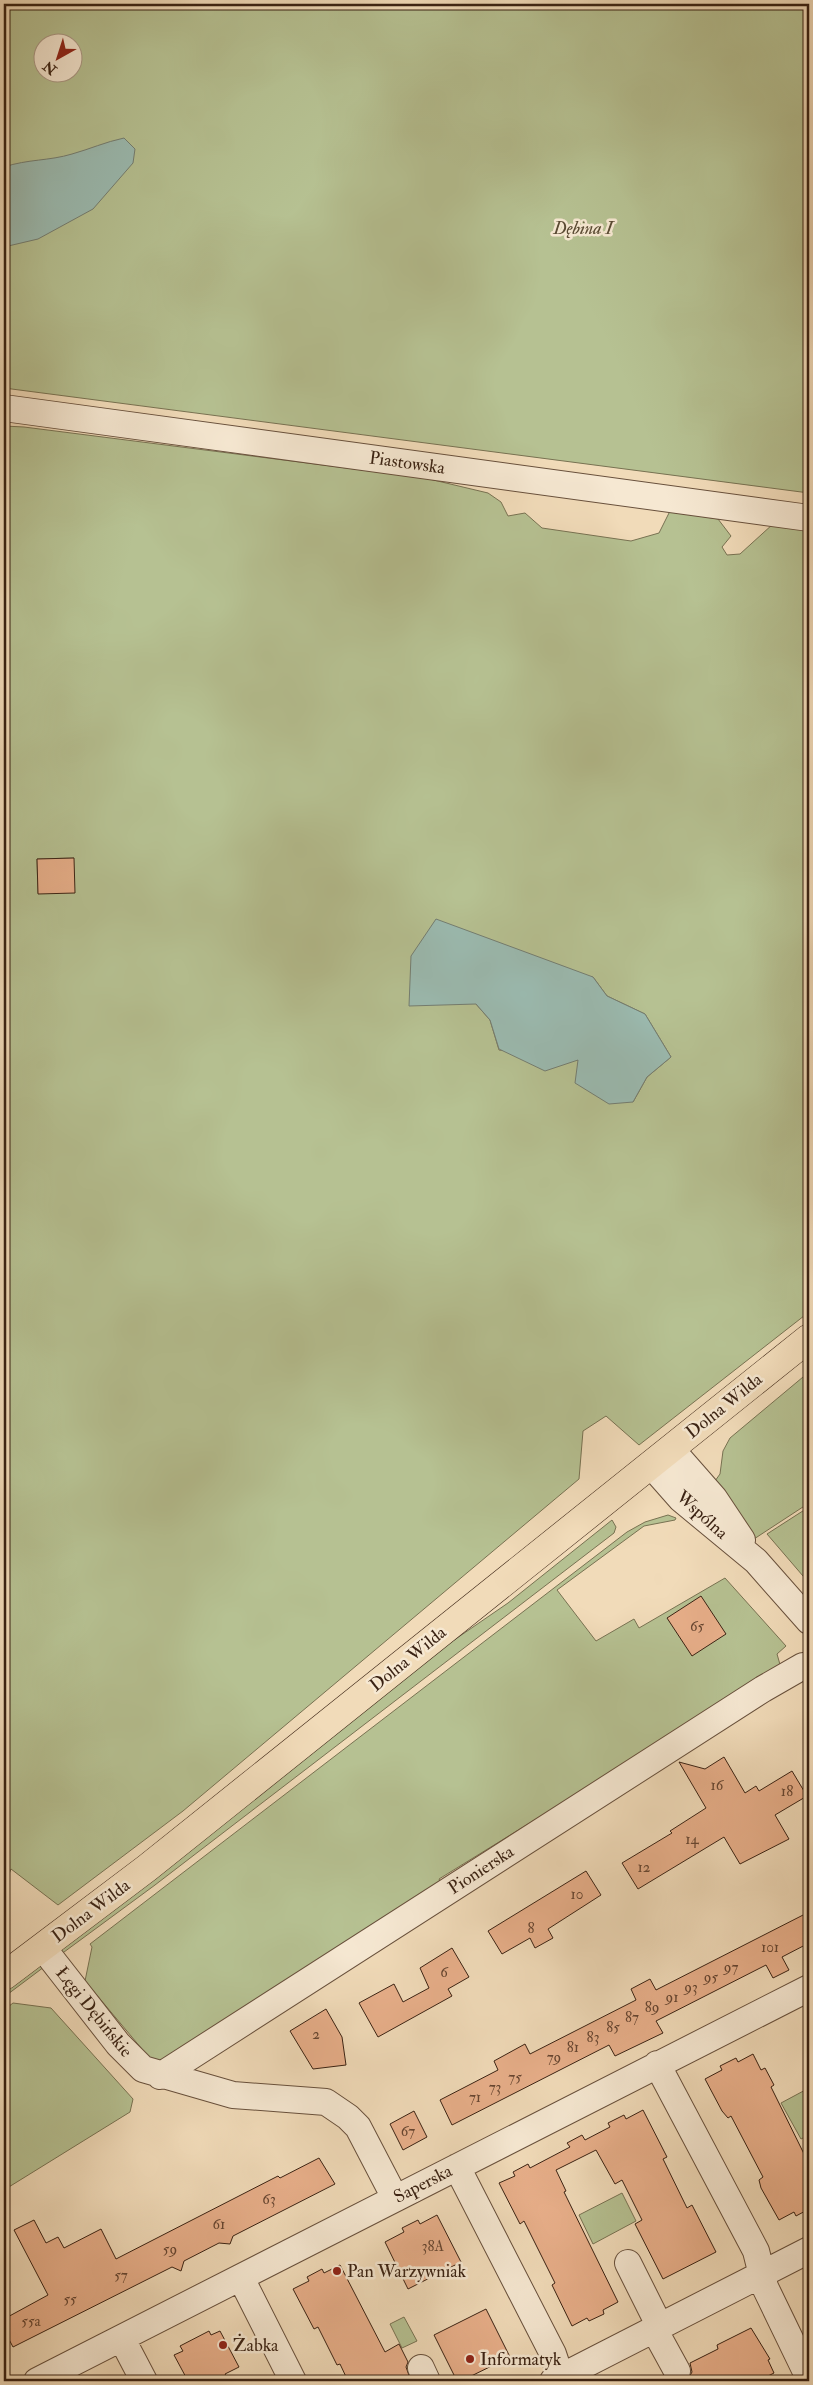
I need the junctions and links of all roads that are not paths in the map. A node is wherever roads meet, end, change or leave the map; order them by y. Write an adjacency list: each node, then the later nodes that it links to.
1 (4, 408): 2 (street, Piastowska)
2 (809, 518)
3 (809, 1338): 4 (main road, Dolna Wilda)
4 (661, 1456): 5 (street, Wspólna); 7 (main road, Dolna Wilda)
5 (809, 1621)
6 (803, 1666): 11 (street, Pionierska)
7 (43, 1948): 8 (main road, Dolna Wilda); 11 (street, Łęgi Dębińskie)
8 (4, 1976)
9 (809, 1988): 10 (street, Saperska)
10 (657, 2064): 12 (street, Saperska); 16 (street)
11 (160, 2076): 13 (street, Łęgi Dębińskie)
12 (457, 2166): 13 (street, Saperska); 22 (street)
13 (395, 2198): 17 (street, Saperska)
14 (809, 2250): 16 (street)
15 (628, 2263): 18 (street)
16 (761, 2275): 18 (street); 21 (street)
17 (241, 2278): 19 (street, Saperska); 25 (street)
18 (657, 2328): 20 (street); 22 (street)
19 (122, 2339): 23 (street, Saperska); 24 (street)
20 (677, 2371)
21 (809, 2378)
22 (558, 2380)
23 (37, 2381)
24 (144, 2381)
25 (293, 2381)

